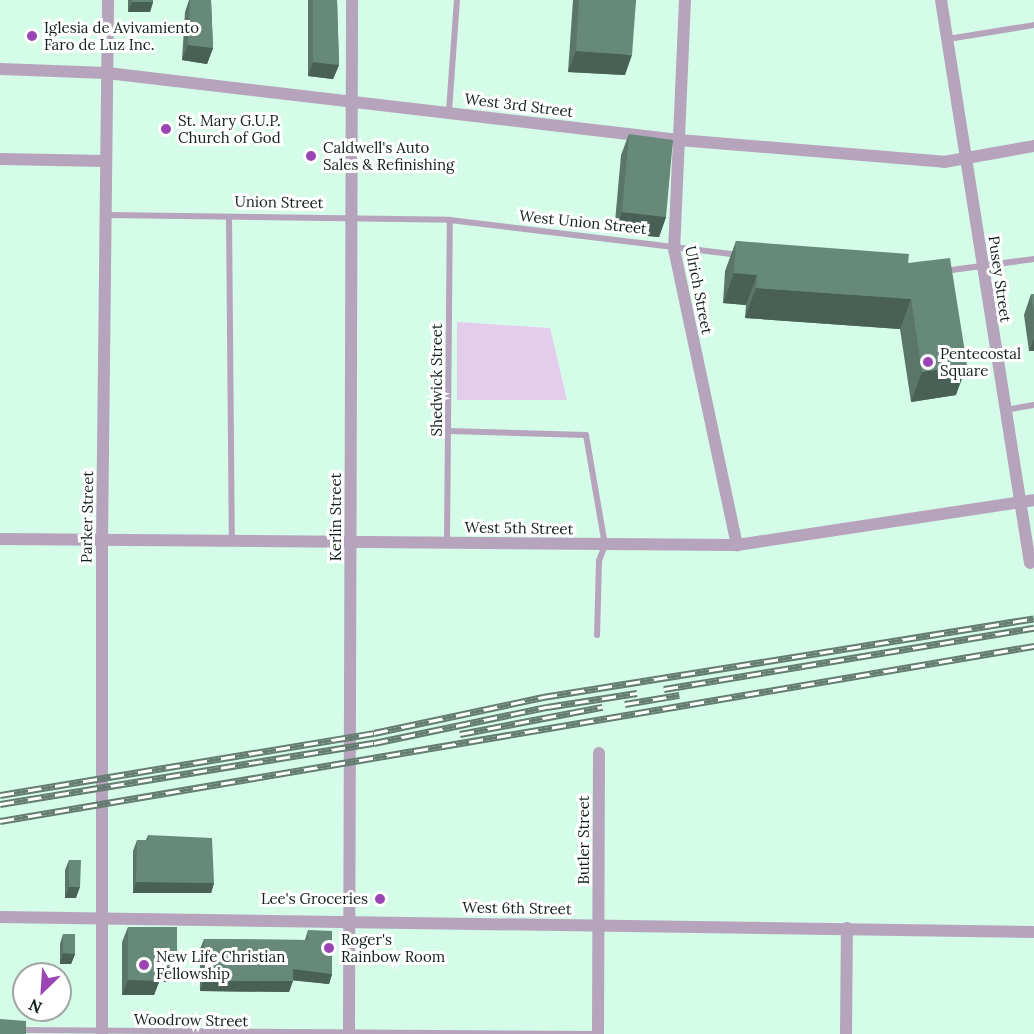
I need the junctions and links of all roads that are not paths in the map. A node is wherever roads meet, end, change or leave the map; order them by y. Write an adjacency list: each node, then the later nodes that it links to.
1 (108, 0): 9 (street, Parker Street)
2 (352, 0): 10 (street, Kerlin Street)
3 (457, 0): 11 (lane)
4 (685, 0): 12 (street, Ulrich Street)
5 (941, 0): 7 (street, Pusey Street)
6 (1034, 25): 7 (lane)
7 (948, 39): 14 (street, Pusey Street)
8 (0, 69): 9 (street, West 3rd Street)
9 (106, 73): 10 (street, West 3rd Street); 16 (street, Parker Street)
10 (352, 101): 11 (street, West 3rd Street); 19 (street, Kerlin Street)
11 (449, 111): 12 (street, West 3rd Street)
12 (679, 140): 14 (street, West 3rd Street); 21 (street, Ulrich Street)
13 (1034, 146): 14 (street, West 3rd Street)
14 (969, 156): 24 (street, Pusey Street)
15 (0, 159): 16 (street)
16 (106, 161): 17 (street, Parker Street)
17 (107, 215): 18 (lane, Union Street); 32 (street, Parker Street)
18 (229, 217): 19 (lane, Union Street); 33 (lane)
19 (353, 218): 20 (lane, Union Street); 35 (street, Kerlin Street)
20 (450, 220): 21 (lane, West Union Street); 28 (lane, Shedwick Street)
21 (674, 249): 22 (lane, West Union Street); 37 (street, Ulrich Street)
22 (744, 255)
23 (1034, 259): 24 (lane)
24 (982, 268): 25 (lane); 27 (street, Pusey Street)
25 (936, 271)
26 (1034, 405): 27 (lane)
27 (1005, 410): 30 (street, Pusey Street)
28 (448, 431): 34 (lane, Shedwick Street); 36 (lane)
29 (1034, 500): 30 (street, West 5th Street)
30 (1019, 503): 37 (street, West 5th Street); 38 (street, Pusey Street)
31 (0, 539): 32 (street, West 5th Street)
32 (102, 541): 33 (street, West 5th Street); 42 (street, Parker Street)
33 (232, 541): 35 (street, West 5th Street)
34 (447, 541): 35 (street, West 5th Street); 36 (street, West 5th Street)
35 (351, 542): 43 (street, Kerlin Street)
36 (605, 544): 37 (street, West 5th Street); 39 (lane)
37 (736, 545)
38 (1030, 563)
39 (597, 635)
40 (599, 753): 44 (street, Butler Street)
41 (0, 917): 42 (street, West 6th Street)
42 (103, 918): 43 (street, West 6th Street); 48 (street, Parker Street)
43 (350, 921): 44 (street, West 6th Street); 49 (street, Kerlin Street)
44 (598, 924): 45 (street, West 6th Street); 50 (street, Butler Street)
45 (847, 928): 46 (street, West 6th Street); 51 (street)
46 (1034, 932)
47 (11, 1030): 48 (lane, Woodrow Street)
48 (102, 1032): 49 (lane, Woodrow Street)
49 (349, 1033): 50 (lane, Woodrow Street)
50 (598, 1034)
51 (846, 1034)

